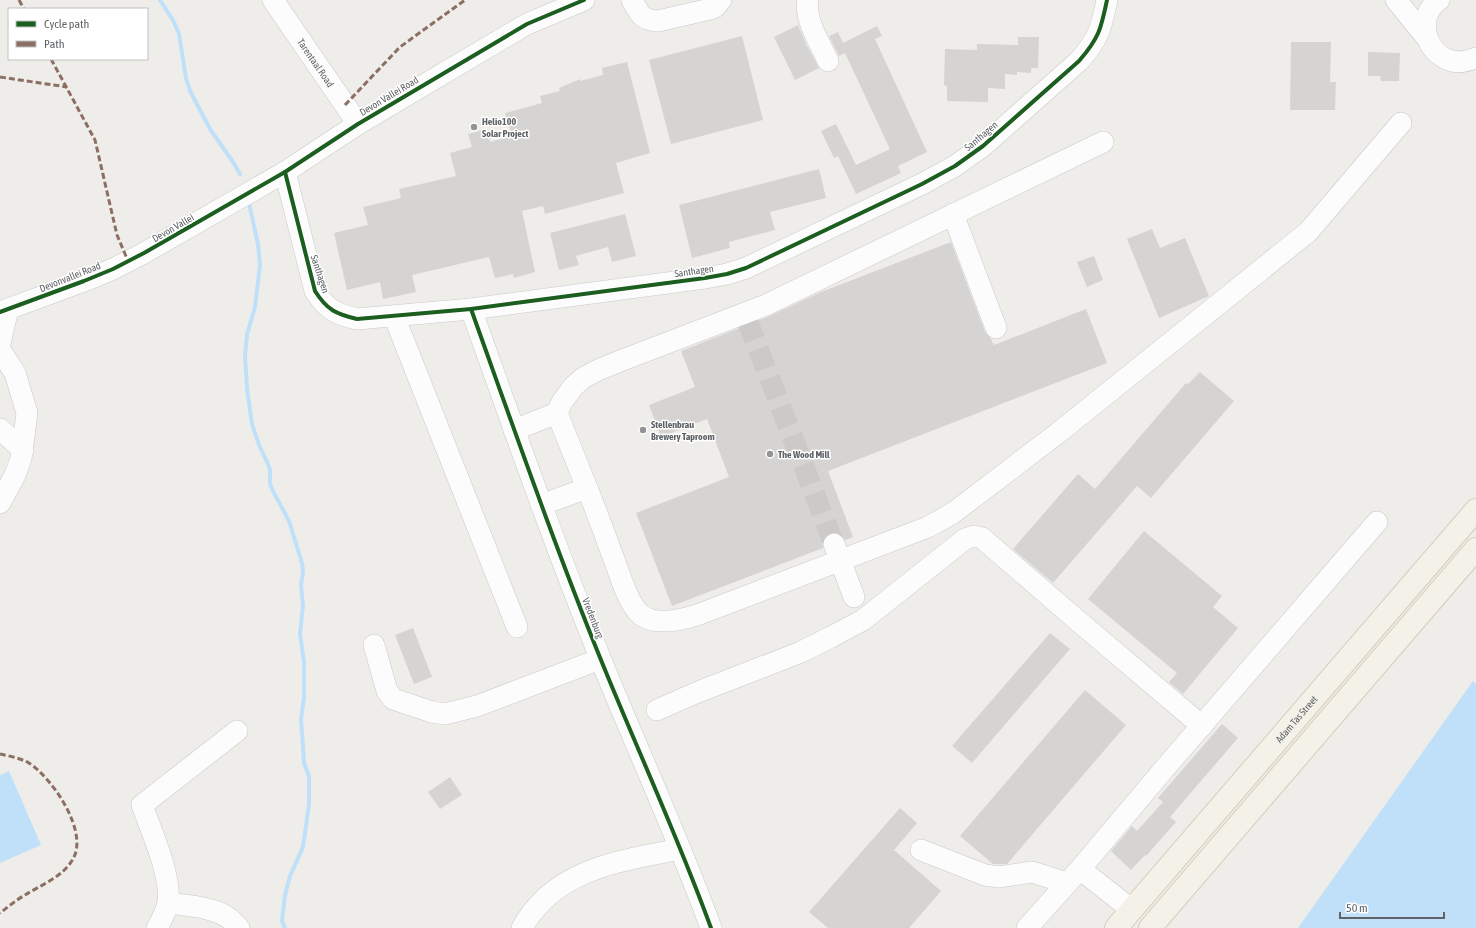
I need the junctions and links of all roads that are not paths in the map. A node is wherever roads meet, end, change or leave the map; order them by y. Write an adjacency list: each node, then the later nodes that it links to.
1 (273, 0): 12 (street, Tarentaal Road)
2 (584, 0): 12 (street, Devon Vallei Road)
3 (632, 0): 4 (street)
4 (721, 0)
5 (808, 0): 10 (street)
6 (1107, 0): 19 (street, Santhagen)
7 (1396, 0): 9 (street)
8 (1439, 0): 9 (street)
9 (1426, 37): 11 (street)
10 (828, 61)
11 (1472, 63)
12 (358, 124): 15 (street, Devon Vallei Road)
13 (1401, 124): 35 (street)
14 (1103, 142): 16 (street)
15 (285, 172): 17 (street, Devon Vallei Road); 21 (street, Santhagen)
16 (953, 214): 22 (street); 25 (street)
17 (209, 216): 18 (street, Devon Vallei)
18 (144, 253): 20 (street, Devonvallei Road)
19 (471, 310): 21 (street, Santhagen); 27 (street, Vredenburg)
20 (4, 311): 23 (street)
21 (394, 316): 37 (street)
22 (996, 328)
23 (0, 343)
24 (0, 350): 28 (street)
25 (557, 413): 27 (street); 29 (street)
26 (0, 429): 28 (street)
27 (514, 430): 31 (street, Vredenburg)
28 (23, 450): 30 (street)
29 (587, 488): 31 (street); 35 (street)
30 (0, 503)
31 (541, 505): 39 (street, Vredenburg)
32 (1476, 510): 47 (main road, Adam Tas Street)
33 (1377, 522): 41 (street)
34 (1476, 549): 54 (main road)
35 (837, 553): 36 (street)
36 (854, 597)
37 (517, 627)
38 (374, 645): 39 (street)
39 (600, 659): 43 (street, Vredenburg)
40 (658, 710): 41 (street)
41 (1202, 726): 45 (street)
42 (237, 731): 46 (street)
43 (680, 849): 50 (street); 51 (street, Vredenburg)
44 (922, 850): 45 (street)
45 (1074, 876): 47 (street); 52 (street)
46 (168, 903): 48 (street); 49 (street)
47 (1132, 910): 53 (main road, Adam Tas Street)
48 (157, 928)
49 (239, 928)
50 (522, 928)
51 (711, 928)
52 (1027, 928)
53 (1116, 928)
54 (1150, 928)

